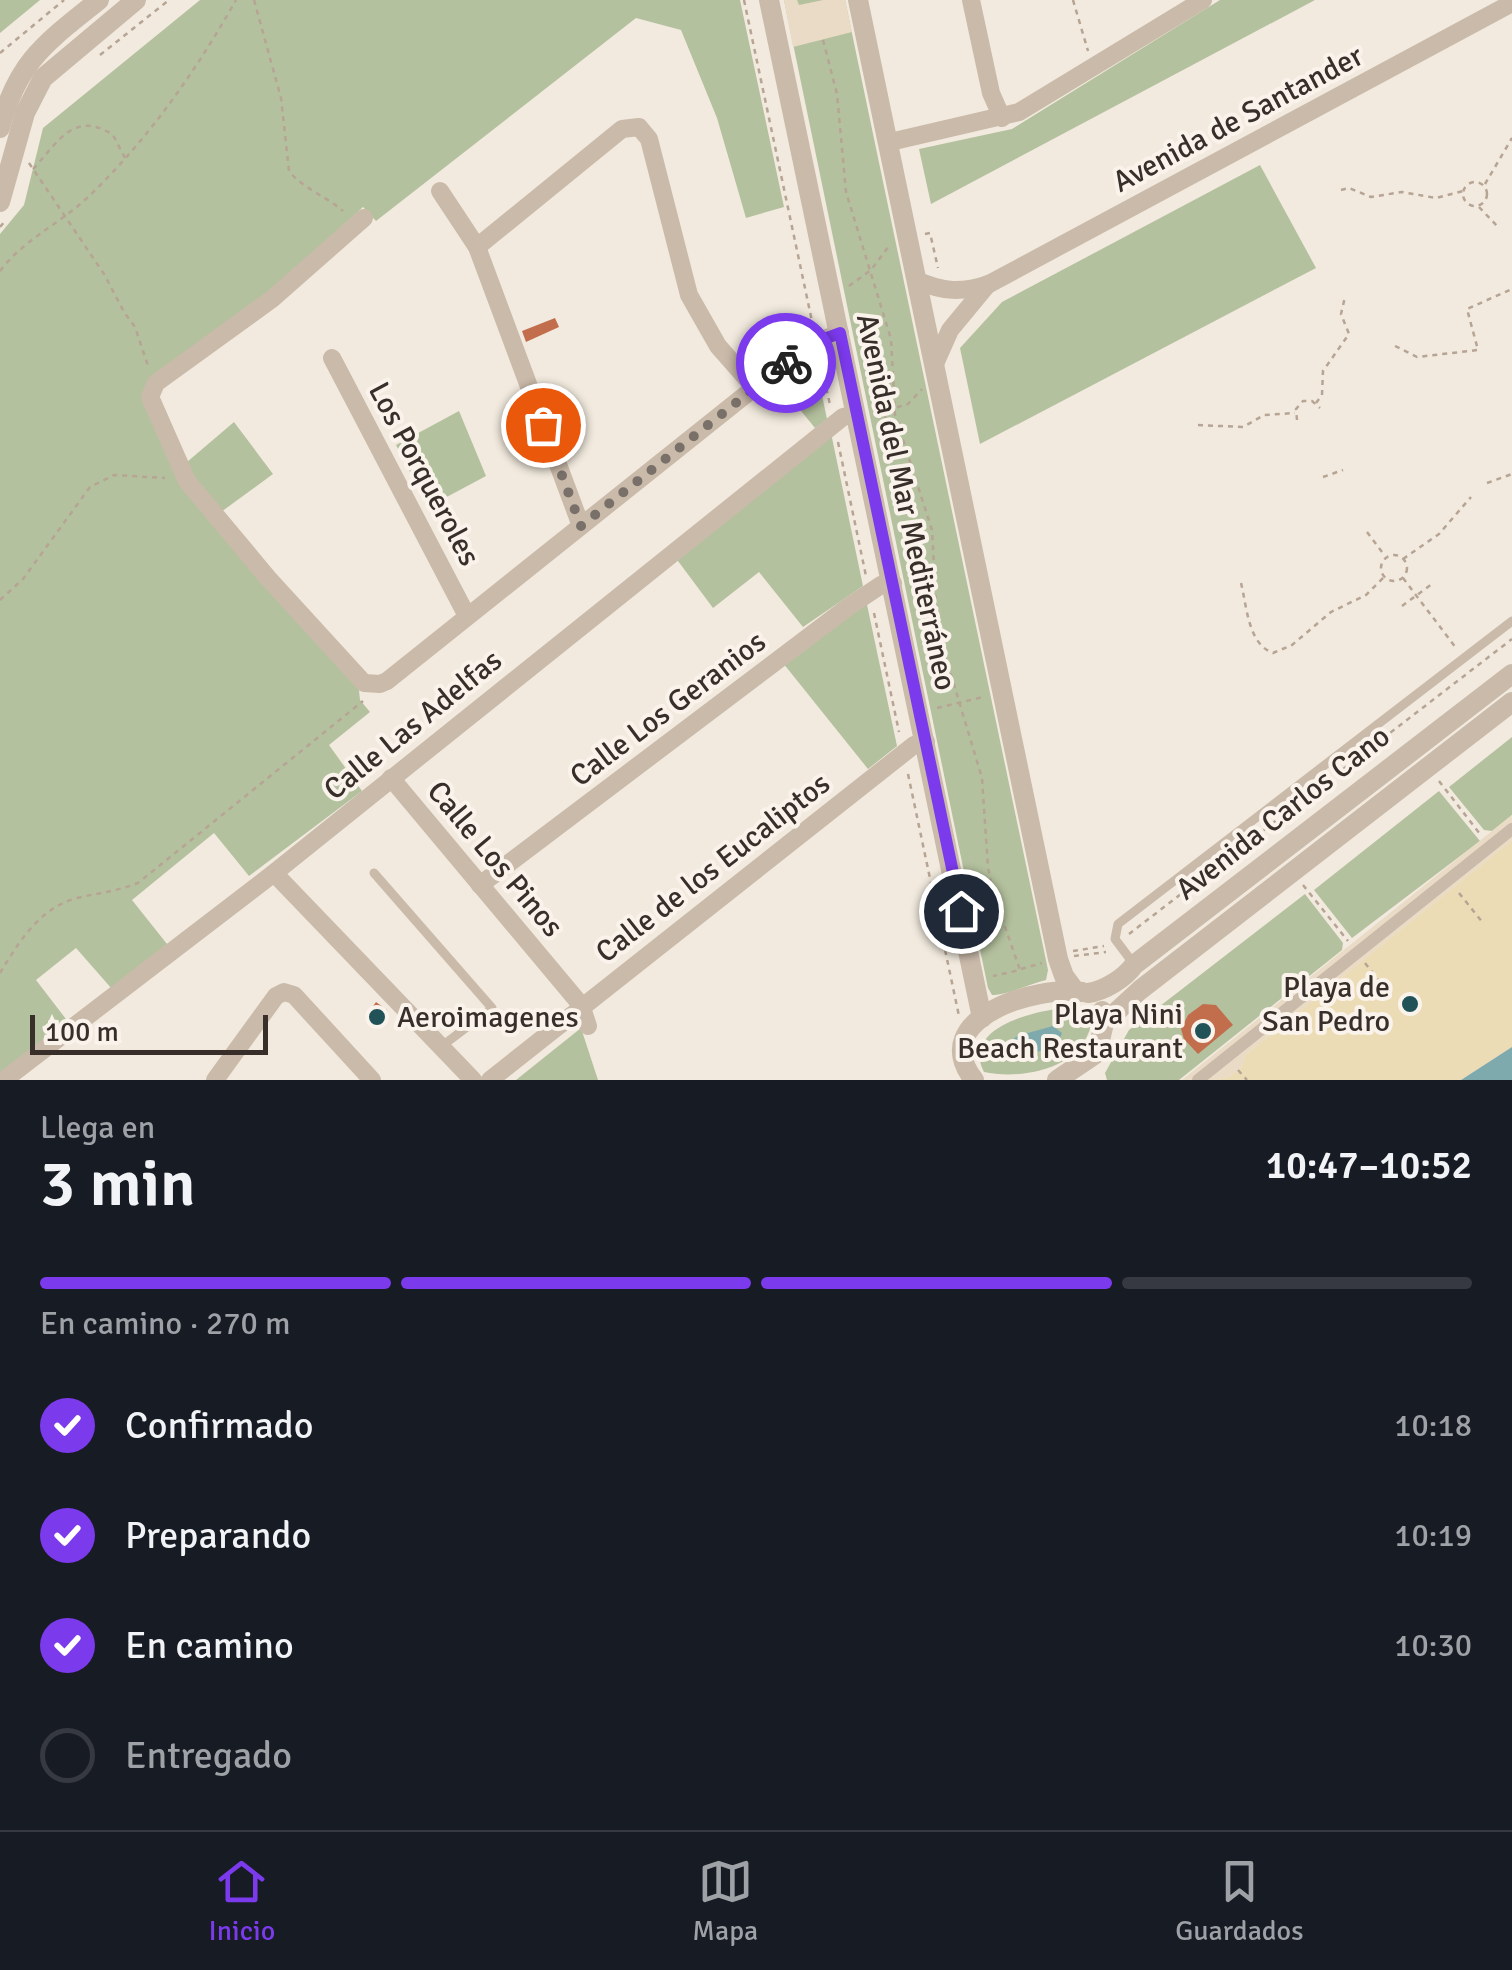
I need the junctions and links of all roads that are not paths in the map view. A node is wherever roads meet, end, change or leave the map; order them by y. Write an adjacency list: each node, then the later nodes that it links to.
1 (136, 0): 13 (street)
2 (769, 0): 18 (street, Avenida del Mar Mediterráneo)
3 (858, 0): 11 (street, Avenida del Mar Mediterráneo)
4 (971, 0): 9 (street)
5 (1203, 0): 8 (street)
6 (93, 2): 10 (street)
7 (1512, 2): 17 (street, Avenida de Santander)
8 (1176, 7): 9 (street)
9 (1002, 118): 11 (street)
10 (0, 128)
11 (890, 142): 16 (street, Avenida del Mar Mediterráneo)
12 (440, 191): 15 (street)
13 (3, 193)
14 (359, 222): 25 (street)
15 (477, 247): 21 (street); 23 (street)
16 (916, 280): 17 (street, Avenida de Santander); 20 (street, Avenida del Mar Mediterráneo)
17 (988, 284): 20 (street, Avenida de Santander)
18 (840, 333): 21 (street); 22 (street, Avenida del Mar Mediterráneo)
19 (332, 358): 25 (street, Los Porqueroles)
20 (935, 372): 36 (street, Avenida del Mar Mediterráneo)
21 (754, 388): 23 (street)
22 (856, 414): 24 (street, Avenida del Mar Mediterráneo); 30 (street, Calle Las Adelfas)
23 (581, 526): 25 (street)
24 (892, 582): 29 (street, Avenida del Mar Mediterráneo); 34 (street, Calle Los Geranios)
25 (467, 616)
26 (1512, 621): 35 (lane)
27 (1512, 674): 35 (street, Avenida Carlos Cano)
28 (1512, 702): 39 (street, Avenida Carlos Cano)
29 (926, 742): 37 (street, Calle de los Eucaliptos); 38 (street, Avenida del Mar Mediterráneo)
30 (391, 778): 32 (street, Calle Las Adelfas); 34 (street, Calle Los Pinos)
31 (1512, 829): 49 (street)
32 (274, 872): 41 (street); 42 (street, Calle Las Adelfas)
33 (374, 873): 41 (lane)
34 (480, 885): 37 (street, Calle Los Pinos)
35 (1131, 969): 36 (street, Avenida Carlos Cano)
36 (1081, 992): 38 (street, Avenida Carlos Cano); 39 (street, Avenida del Mar Mediterráneo)
37 (581, 1005): 40 (street, Calle Los Pinos); 46 (street, Calle de los Eucaliptos)
38 (982, 1018): 47 (street)
39 (1104, 1022): 48 (street, Avenida Carlos Cano)
40 (588, 1026)
41 (441, 1047): 45 (street)
42 (4, 1080)
43 (216, 1080): 44 (street)
44 (372, 1080)
45 (473, 1080)
46 (490, 1080)
47 (974, 1080)
48 (1057, 1080)
49 (1198, 1080)

